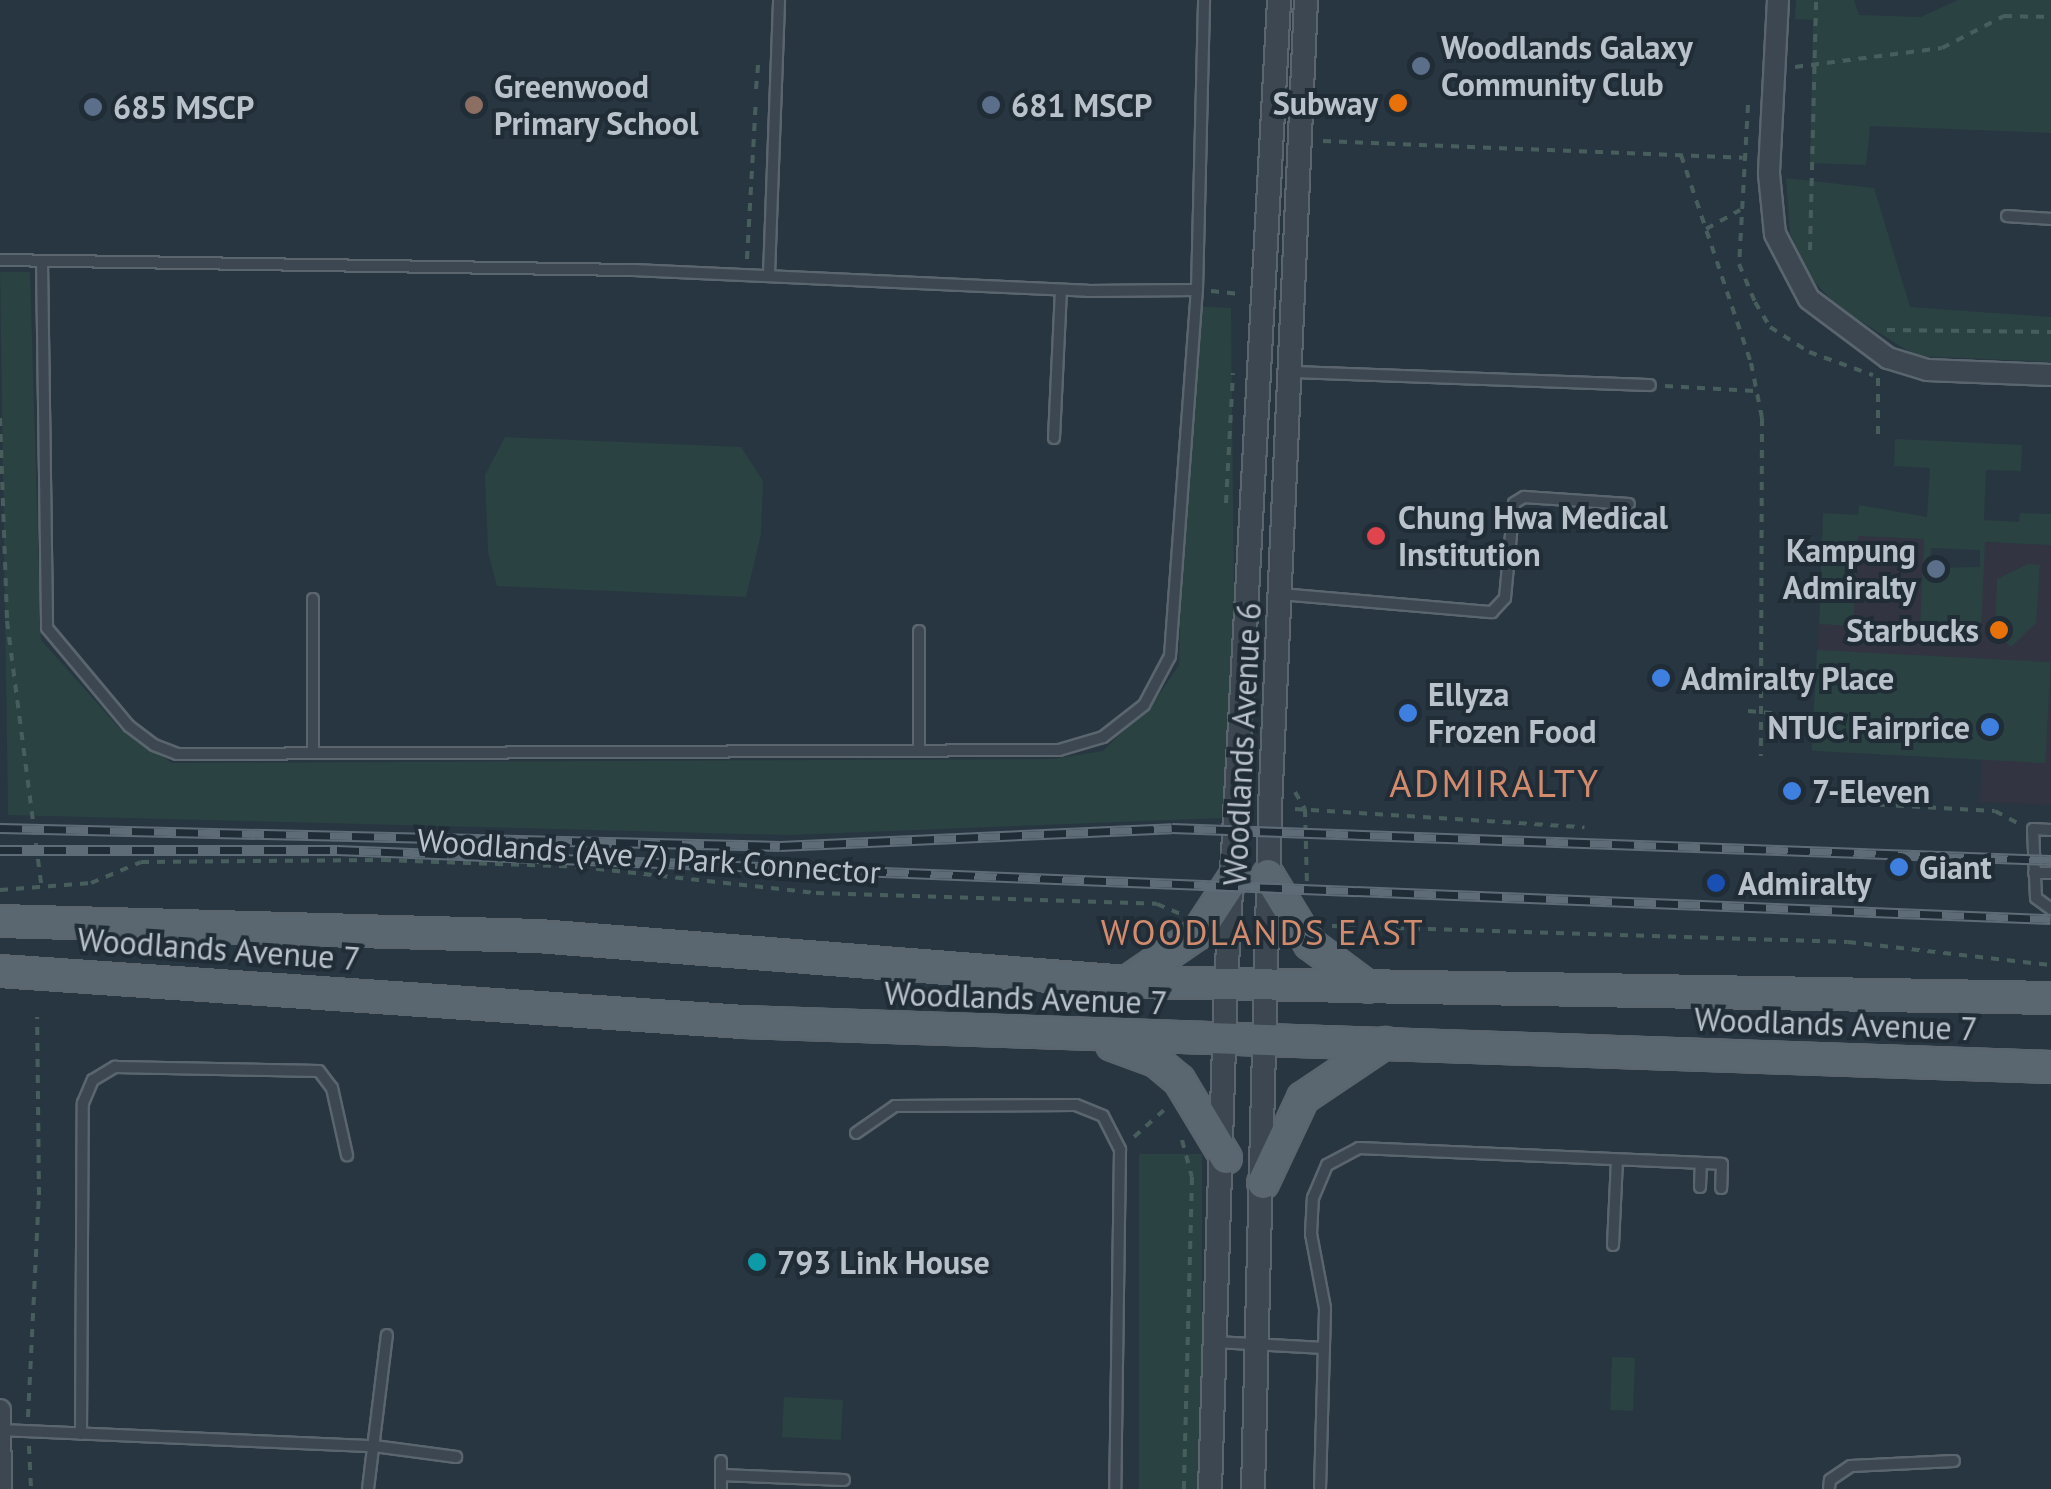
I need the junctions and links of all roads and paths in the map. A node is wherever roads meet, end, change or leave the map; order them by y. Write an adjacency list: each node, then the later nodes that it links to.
1 (779, 0): 23 (lane)
2 (1204, 0): 25 (lane)
3 (1279, 0): 26 (street, Woodlands Avenue 6)
4 (1306, 0): 12 (street, Woodlands Avenue 6)
5 (1778, 0): 10 (street)
6 (1816, 0): 9 (path)
7 (2051, 17): 9 (path)
8 (758, 58): 22 (path)
9 (1814, 64): 10 (path); 19 (path)
10 (1776, 69): 31 (street)
11 (1750, 89): 14 (path)
12 (1302, 140): 13 (path); 29 (street, Woodlands Avenue 6)
13 (1681, 155): 14 (path); 18 (path)
14 (1743, 158): 15 (path)
15 (1740, 210): 18 (path); 30 (path)
16 (2007, 216): 17 (lane)
17 (2051, 219)
18 (1706, 229): 34 (path)
19 (1811, 254)
20 (0, 260): 21 (lane)
21 (42, 260): 22 (lane); 45 (lane)
22 (746, 274): 23 (lane)
23 (769, 275): 24 (lane)
24 (1061, 290): 25 (lane); 36 (lane)
25 (1196, 290): 26 (path); 44 (lane)
26 (1267, 297): 54 (street, Woodlands Avenue 6)
27 (1874, 327): 28 (path)
28 (2051, 332)
29 (1290, 372): 33 (lane); 39 (street, Woodlands Avenue 6)
30 (1878, 376): 32 (path); 37 (path)
31 (2046, 377)
32 (1897, 379)
33 (1650, 385): 34 (path)
34 (1756, 391): 46 (path)
35 (0, 418): 57 (path)
36 (1054, 438)
37 (1878, 439)
38 (1629, 504): 39 (lane)
39 (1279, 594): 48 (street, Woodlands Avenue 6)
40 (313, 599): 45 (lane)
41 (919, 632): 44 (lane)
42 (1748, 711): 43 (path, bridge)
43 (1815, 717)
44 (919, 750): 45 (lane)
45 (313, 753)
46 (1762, 756)
47 (1848, 803): 50 (path)
48 (1270, 808): 49 (path); 55 (street, Woodlands Avenue 6)
49 (1584, 828)
50 (2033, 829): 51 (lane); 52 (lane)
51 (2051, 830)
52 (2034, 873): 53 (lane); 58 (lane)
53 (2051, 873)
54 (1235, 876): 64 (main road); 65 (street, Woodlands Avenue 6)
55 (1268, 876): 66 (street, Woodlands Avenue 6); 67 (main road)
56 (0, 890): 57 (path, Woodlands (Ave 7) Park Connector)
57 (42, 890): 59 (path, Woodlands (Ave 7) Park Connector)
58 (2051, 910)
59 (1178, 912)
60 (0, 921): 64 (main road, Woodlands Avenue 7)
61 (1332, 926): 62 (path)
62 (2051, 965)
63 (0, 971): 70 (main road, Woodlands Avenue 7)
64 (1128, 982): 65 (main road, Woodlands Avenue 7)
65 (1226, 983): 66 (main road, Woodlands Avenue 7); 72 (street, Woodlands Avenue 6)
66 (1266, 985): 67 (main road, Woodlands Avenue 7); 71 (street, Woodlands Avenue 6)
67 (1368, 988): 68 (main road, Woodlands Avenue 7)
68 (2051, 998)
69 (37, 1017): 93 (path)
70 (1096, 1038): 72 (main road, Woodlands Avenue 7); 80 (main road)
71 (1267, 1038): 72 (main road, Woodlands Avenue 7); 73 (main road, Woodlands Avenue 7); 83 (street, Woodlands Avenue 6)
72 (1226, 1039): 80 (street, Woodlands Avenue 6)
73 (1385, 1043): 74 (main road, Woodlands Avenue 7); 83 (main road)
74 (2051, 1067)
75 (1174, 1119): 78 (path)
76 (856, 1134): 78 (lane)
77 (1180, 1134): 107 (path)
78 (1120, 1150): 106 (lane)
79 (347, 1156): 94 (lane)
80 (1226, 1158): 88 (street, Woodlands Avenue 6)
81 (1617, 1161): 82 (lane); 86 (lane); 90 (lane)
82 (1701, 1163): 84 (lane); 85 (lane)
83 (1263, 1183): 89 (street, Woodlands Avenue 6)
84 (1700, 1188)
85 (1721, 1188)
86 (1614, 1246)
87 (387, 1335): 95 (lane)
88 (1216, 1342): 89 (lane); 108 (street, Woodlands Avenue 6)
89 (1260, 1345): 90 (lane); 109 (street, Woodlands Avenue 6)
90 (1324, 1348): 110 (lane)
91 (0, 1410): 92 (street)
92 (1, 1430): 93 (lane); 102 (street)
93 (28, 1431): 94 (lane); 103 (path)
94 (81, 1434): 95 (lane)
95 (374, 1446): 96 (lane); 104 (lane)
96 (456, 1457)
97 (721, 1461): 99 (lane)
98 (1954, 1461): 111 (lane)
99 (721, 1475): 101 (lane); 105 (lane)
100 (844, 1480): 101 (lane)
101 (819, 1484)
102 (1, 1489)
103 (31, 1489)
104 (368, 1489)
105 (720, 1489)
106 (1115, 1489)
107 (1184, 1489)
108 (1210, 1489)
109 (1253, 1489)
110 (1320, 1489)
111 (1829, 1489)

